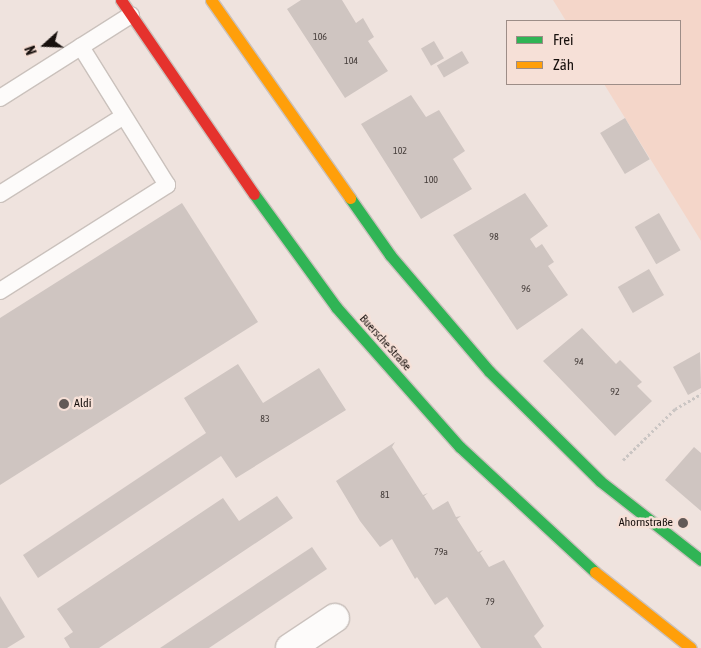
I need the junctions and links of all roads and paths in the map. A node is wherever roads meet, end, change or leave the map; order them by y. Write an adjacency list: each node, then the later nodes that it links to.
1 (121, 0): 3 (main road, Buersche Straße)
2 (211, 0): 10 (main road)
3 (131, 15): 4 (lane); 14 (main road, Buersche Straße)
4 (81, 47): 5 (lane); 6 (lane)
5 (0, 98)
6 (124, 116): 7 (lane); 8 (lane)
7 (0, 194)
8 (0, 290)
9 (701, 394): 10 (path)
10 (600, 481): 11 (main road)
11 (701, 560)
12 (335, 618): 13 (street)
13 (290, 648)
14 (691, 648)

